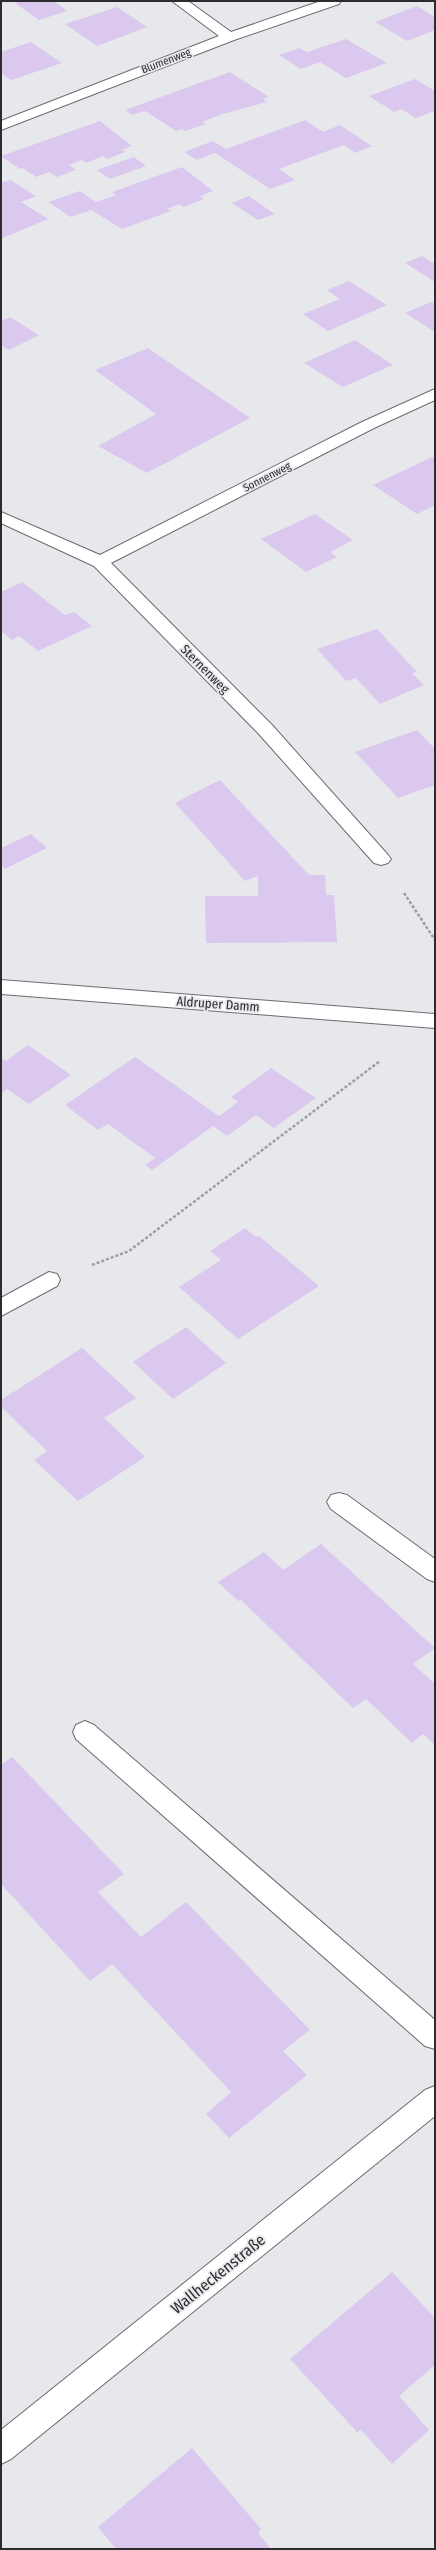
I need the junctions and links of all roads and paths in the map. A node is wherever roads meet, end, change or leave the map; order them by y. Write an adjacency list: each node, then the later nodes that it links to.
1 (179, 1): 3 (street)
2 (334, 1): 3 (street, Blumenweg)
3 (228, 37): 4 (street, Blumenweg)
4 (1, 126)
5 (435, 394): 7 (street, Sonnenweg)
6 (1, 517): 7 (street, Sternenweg)
7 (100, 562): 8 (street, Sternenweg)
8 (381, 859): 9 (path)
9 (435, 940)
10 (1, 987): 11 (street, Aldruper Damm)
11 (434, 1021): 12 (path)
12 (49, 1280): 13 (street)
13 (1, 1308)
14 (339, 1502): 15 (street)
15 (435, 1572)
16 (85, 1732): 17 (street)
17 (435, 2037)
18 (435, 2099): 19 (street, Wallheckenstraße)
19 (1, 2450)

